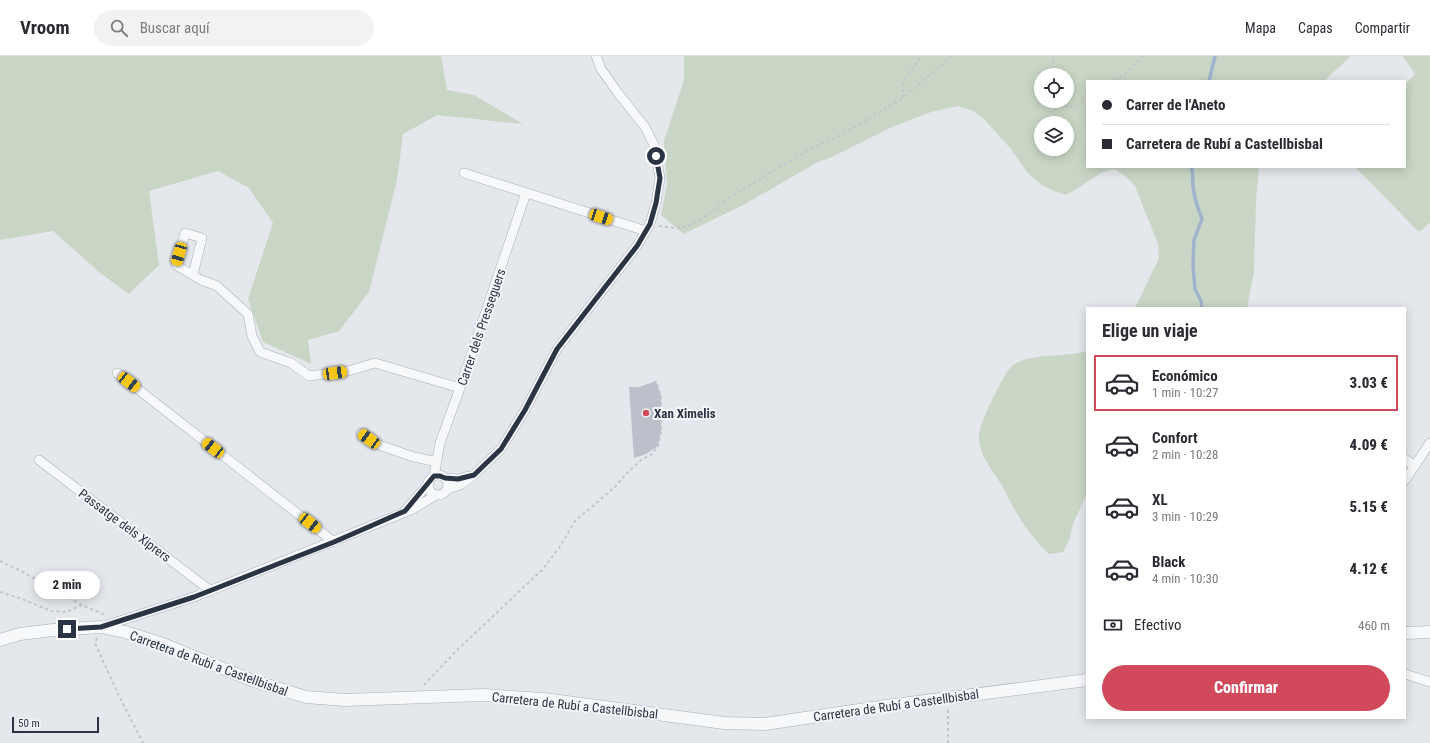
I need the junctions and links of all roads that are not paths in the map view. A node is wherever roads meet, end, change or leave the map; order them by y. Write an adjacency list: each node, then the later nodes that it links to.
1 (596, 56): 4 (street)
2 (464, 173): 3 (street)
3 (526, 193): 4 (street); 7 (street, Carrer dels Presseguers)
4 (648, 228): 14 (street)
5 (194, 275): 7 (street)
6 (117, 373): 20 (street)
7 (460, 388): 12 (street, Carrer dels Presseguers)
8 (361, 433): 12 (street)
9 (1430, 444): 13 (street)
10 (39, 460): 21 (street, Passatge dels Xiprers)
11 (1406, 460): 13 (street)
12 (437, 462): 15 (street, Carrer dels Presseguers)
13 (1415, 466): 16 (street)
14 (474, 475): 15 (street); 17 (street)
15 (438, 478): 17 (street); 18 (street); 19 (street)
16 (1406, 479)
17 (448, 489): 18 (street)
18 (436, 495): 19 (street)
19 (405, 511): 20 (street)
20 (334, 542): 21 (street)
21 (211, 591): 22 (street)
22 (101, 627): 25 (street, Carretera de Rubí a Castellbisbal); 27 (street, Carretera de Rubí a Castellbisbal)
23 (1430, 632): 24 (street)
24 (1406, 633)
25 (0, 640)
26 (1406, 674): 28 (street)
27 (1086, 680)
28 (1430, 682)

